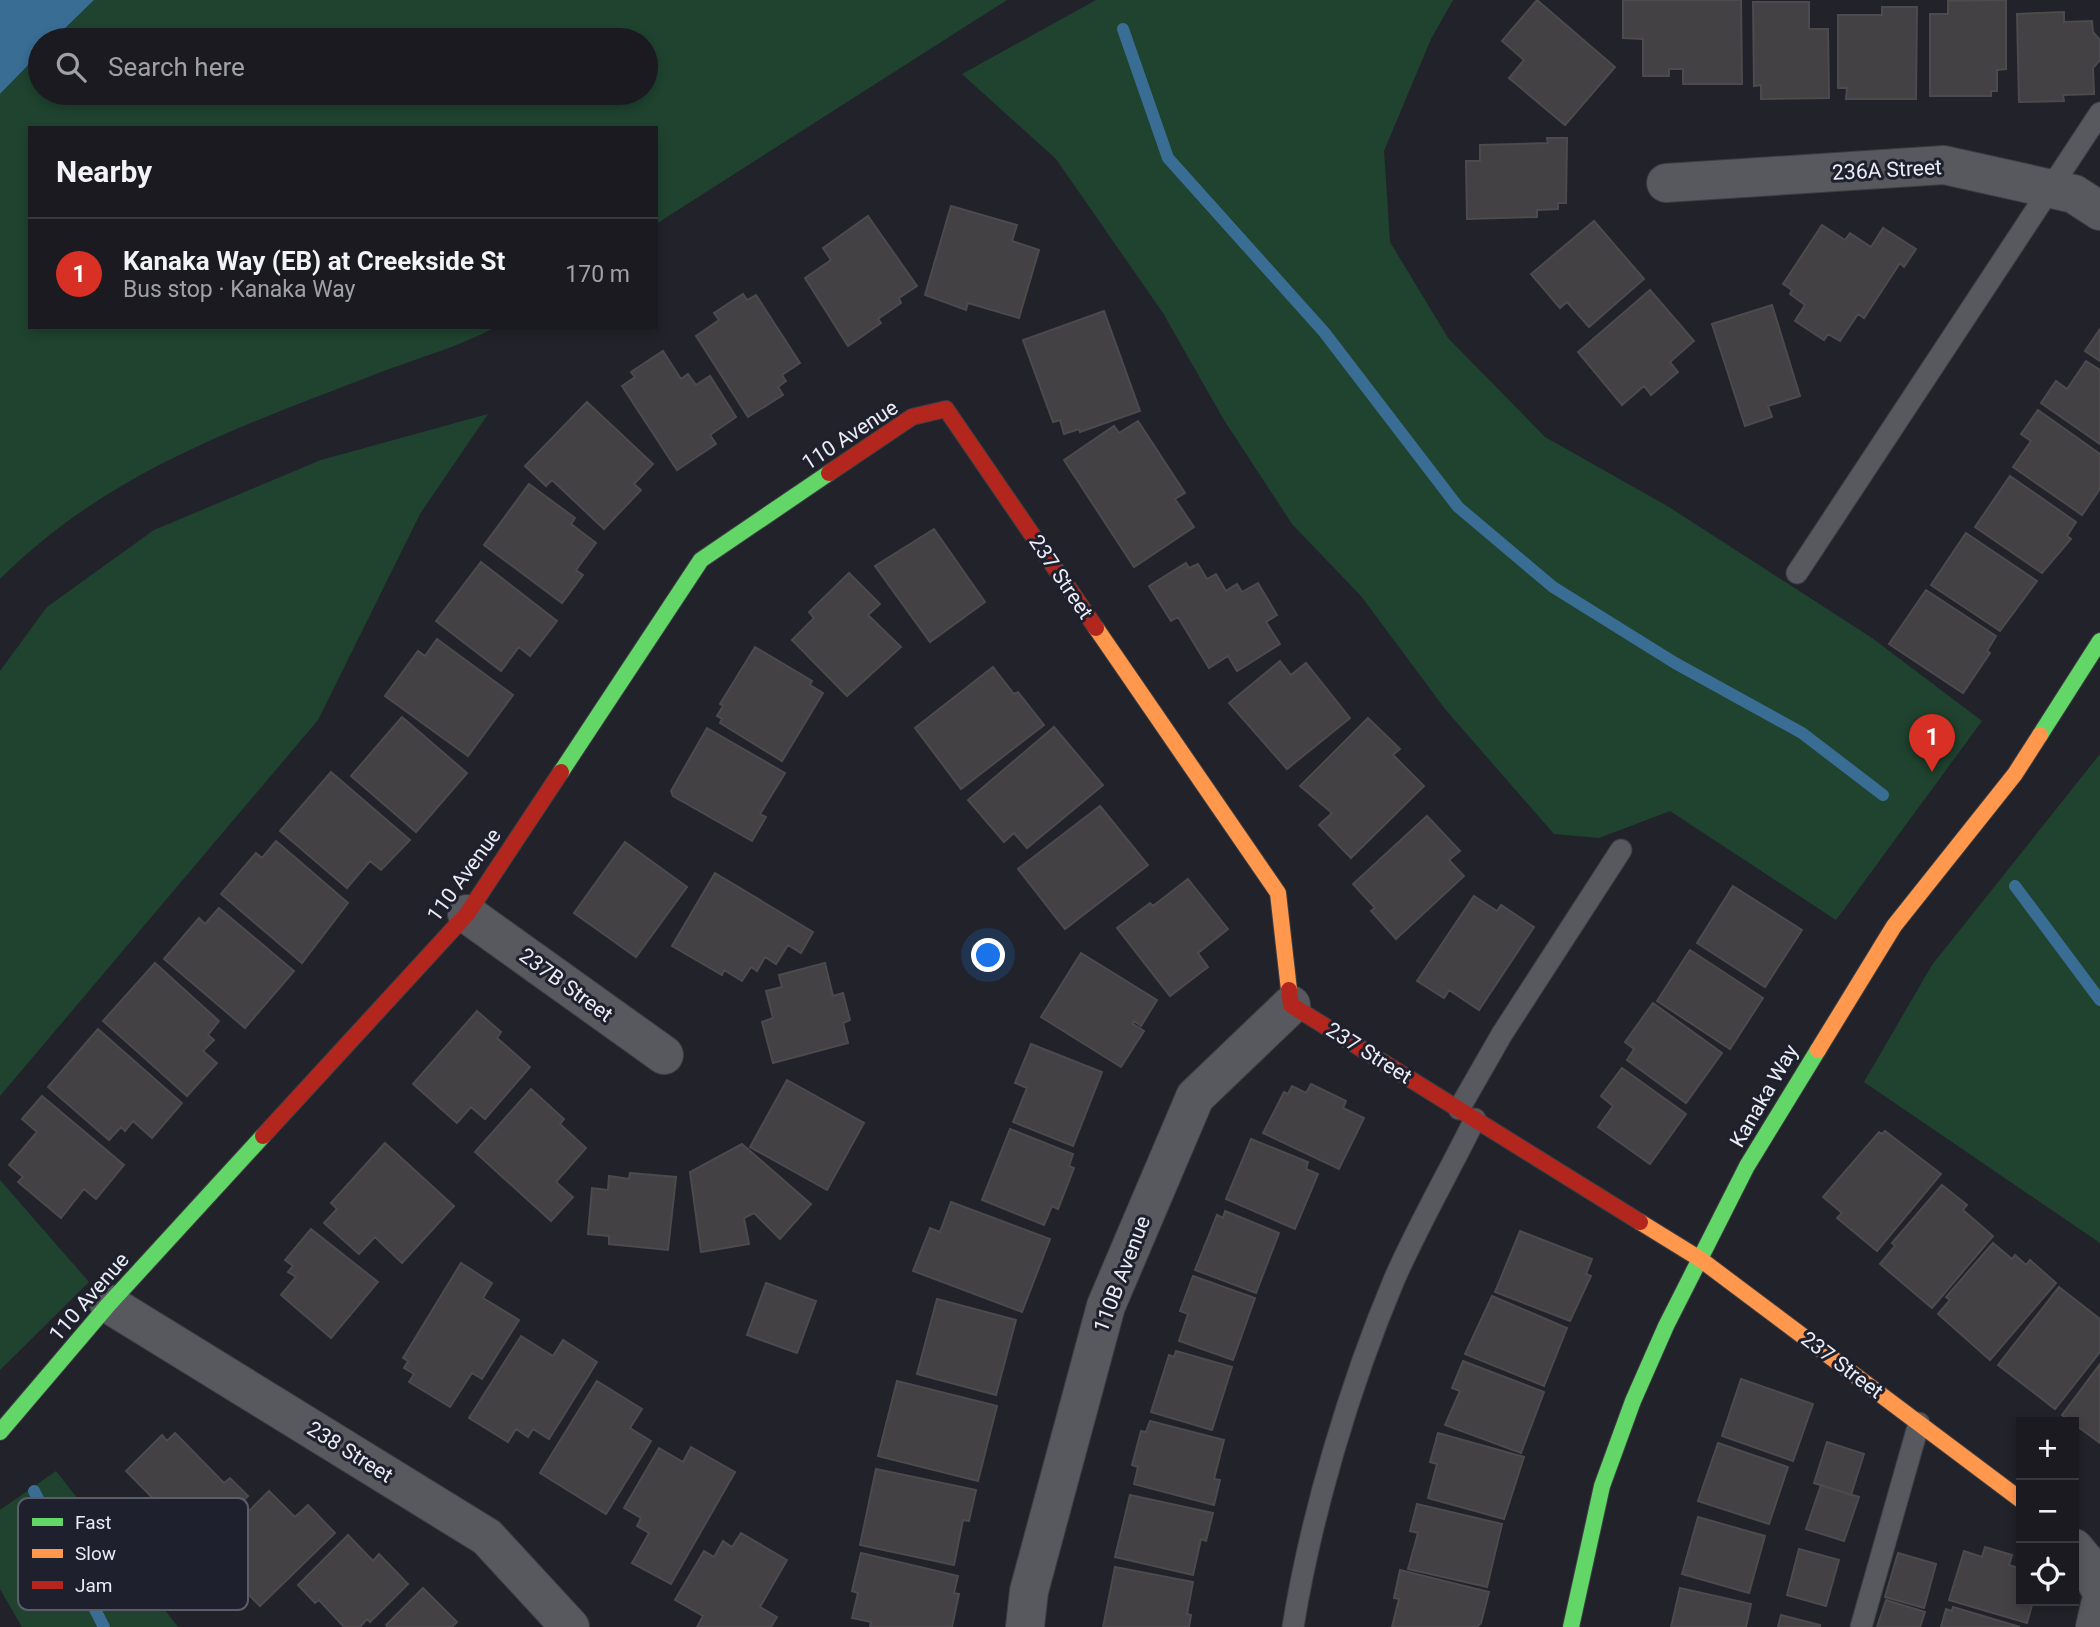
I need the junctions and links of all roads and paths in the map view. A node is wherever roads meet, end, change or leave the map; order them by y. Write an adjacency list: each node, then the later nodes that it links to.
1 (2100, 113): 3 (lane)
2 (1666, 183): 3 (street, 236A Street)
3 (2049, 188): 4 (street, 236A Street); 6 (lane)
4 (2100, 211)
5 (946, 409): 9 (street, 110 Avenue); 10 (street, 237 Street)
6 (1797, 573)
7 (2100, 641): 13 (street, Kanaka Way)
8 (1621, 850): 12 (lane)
9 (467, 914): 11 (street, 237B Street); 14 (street, 110 Avenue)
10 (1291, 1005): 12 (street, 237 Street); 22 (street, 110B Avenue)
11 (664, 1055)
12 (1467, 1114): 13 (street, 237 Street); 23 (lane)
13 (1700, 1259): 15 (street, 237 Street); 24 (street, Kanaka Way)
14 (109, 1304): 16 (street, 110 Avenue); 21 (street, 238 Street)
15 (1919, 1423): 17 (street, 237 Street); 25 (lane)
16 (0, 1432)
17 (2016, 1496)
18 (2079, 1554): 19 (street)
19 (2100, 1589)
20 (2100, 1605): 26 (street)
21 (570, 1627)
22 (1026, 1627)
23 (1293, 1627)
24 (1571, 1627)
25 (1861, 1627)
26 (2095, 1627)

